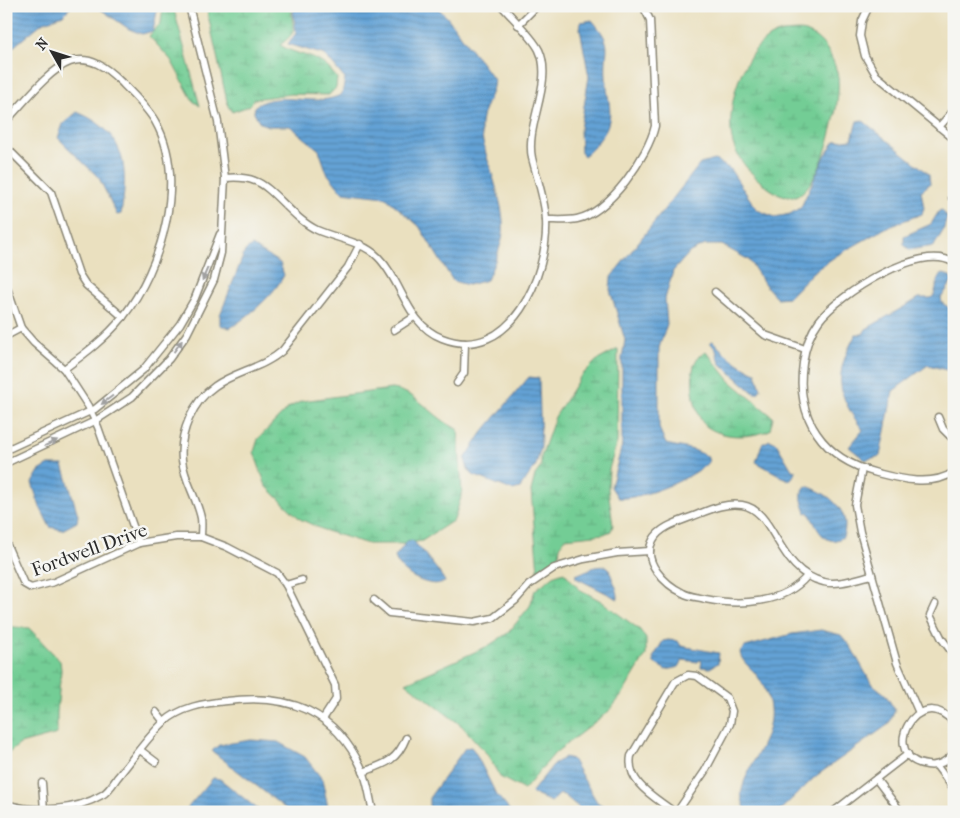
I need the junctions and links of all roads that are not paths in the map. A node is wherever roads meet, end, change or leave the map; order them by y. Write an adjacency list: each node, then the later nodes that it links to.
1 (189, 6): 12 (street)
2 (502, 6): 6 (street)
3 (537, 6): 6 (street)
4 (642, 6): 13 (street)
5 (869, 6): 9 (street)
6 (518, 26): 13 (street)
7 (954, 110): 9 (street)
8 (6, 121): 19 (street)
9 (940, 127): 10 (street)
10 (954, 139)
11 (6, 147): 19 (street)
12 (226, 178): 14 (street); 15 (street)
13 (546, 220): 24 (street)
14 (222, 228): 28 (street, one-way to 28); 30 (street, one-way to 14)
15 (360, 244): 20 (street); 36 (street)
16 (953, 260): 25 (street)
17 (6, 285): 21 (street)
18 (715, 292): 25 (street)
19 (123, 317): 26 (street)
20 (414, 317): 22 (street); 24 (street)
21 (20, 328): 23 (street); 26 (street)
22 (394, 330)
23 (6, 336)
24 (465, 343): 27 (street)
25 (805, 349): 34 (street)
26 (64, 369): 28 (street)
27 (457, 383)
28 (90, 412): 30 (street); 32 (street)
29 (938, 417): 31 (street)
30 (95, 421): 33 (street, one-way to 30); 38 (street)
31 (954, 440)
32 (6, 450)
33 (6, 462)
34 (862, 469): 35 (street); 40 (street)
35 (954, 472)
36 (201, 537): 38 (street, Fordwell Drive); 43 (street, Fordwell Drive)
37 (6, 543): 38 (street, Fordwell Drive)
38 (139, 543)
39 (650, 551): 41 (street); 41 (street); 44 (street)
40 (872, 575): 41 (street); 48 (street)
41 (807, 576)
42 (302, 580): 43 (street)
43 (286, 585): 49 (street, Fordwell Drive)
44 (374, 600)
45 (935, 604): 46 (street)
46 (954, 655)
47 (156, 712): 50 (street)
48 (919, 713): 51 (street); 54 (street)
49 (323, 719): 50 (street); 58 (street)
50 (164, 722): 53 (street)
51 (954, 723)
52 (406, 738): 58 (street)
53 (140, 750): 56 (street); 63 (street)
54 (908, 754): 57 (street); 59 (street)
55 (952, 758): 57 (street)
56 (156, 762)
57 (936, 765): 61 (street)
58 (363, 772): 64 (street)
59 (876, 779): 66 (street); 67 (street)
60 (42, 783): 63 (street)
61 (954, 789)
62 (6, 804): 63 (street)
63 (44, 810)
64 (373, 812)
65 (676, 812): 65 (street)
66 (832, 812)
67 (901, 812)

